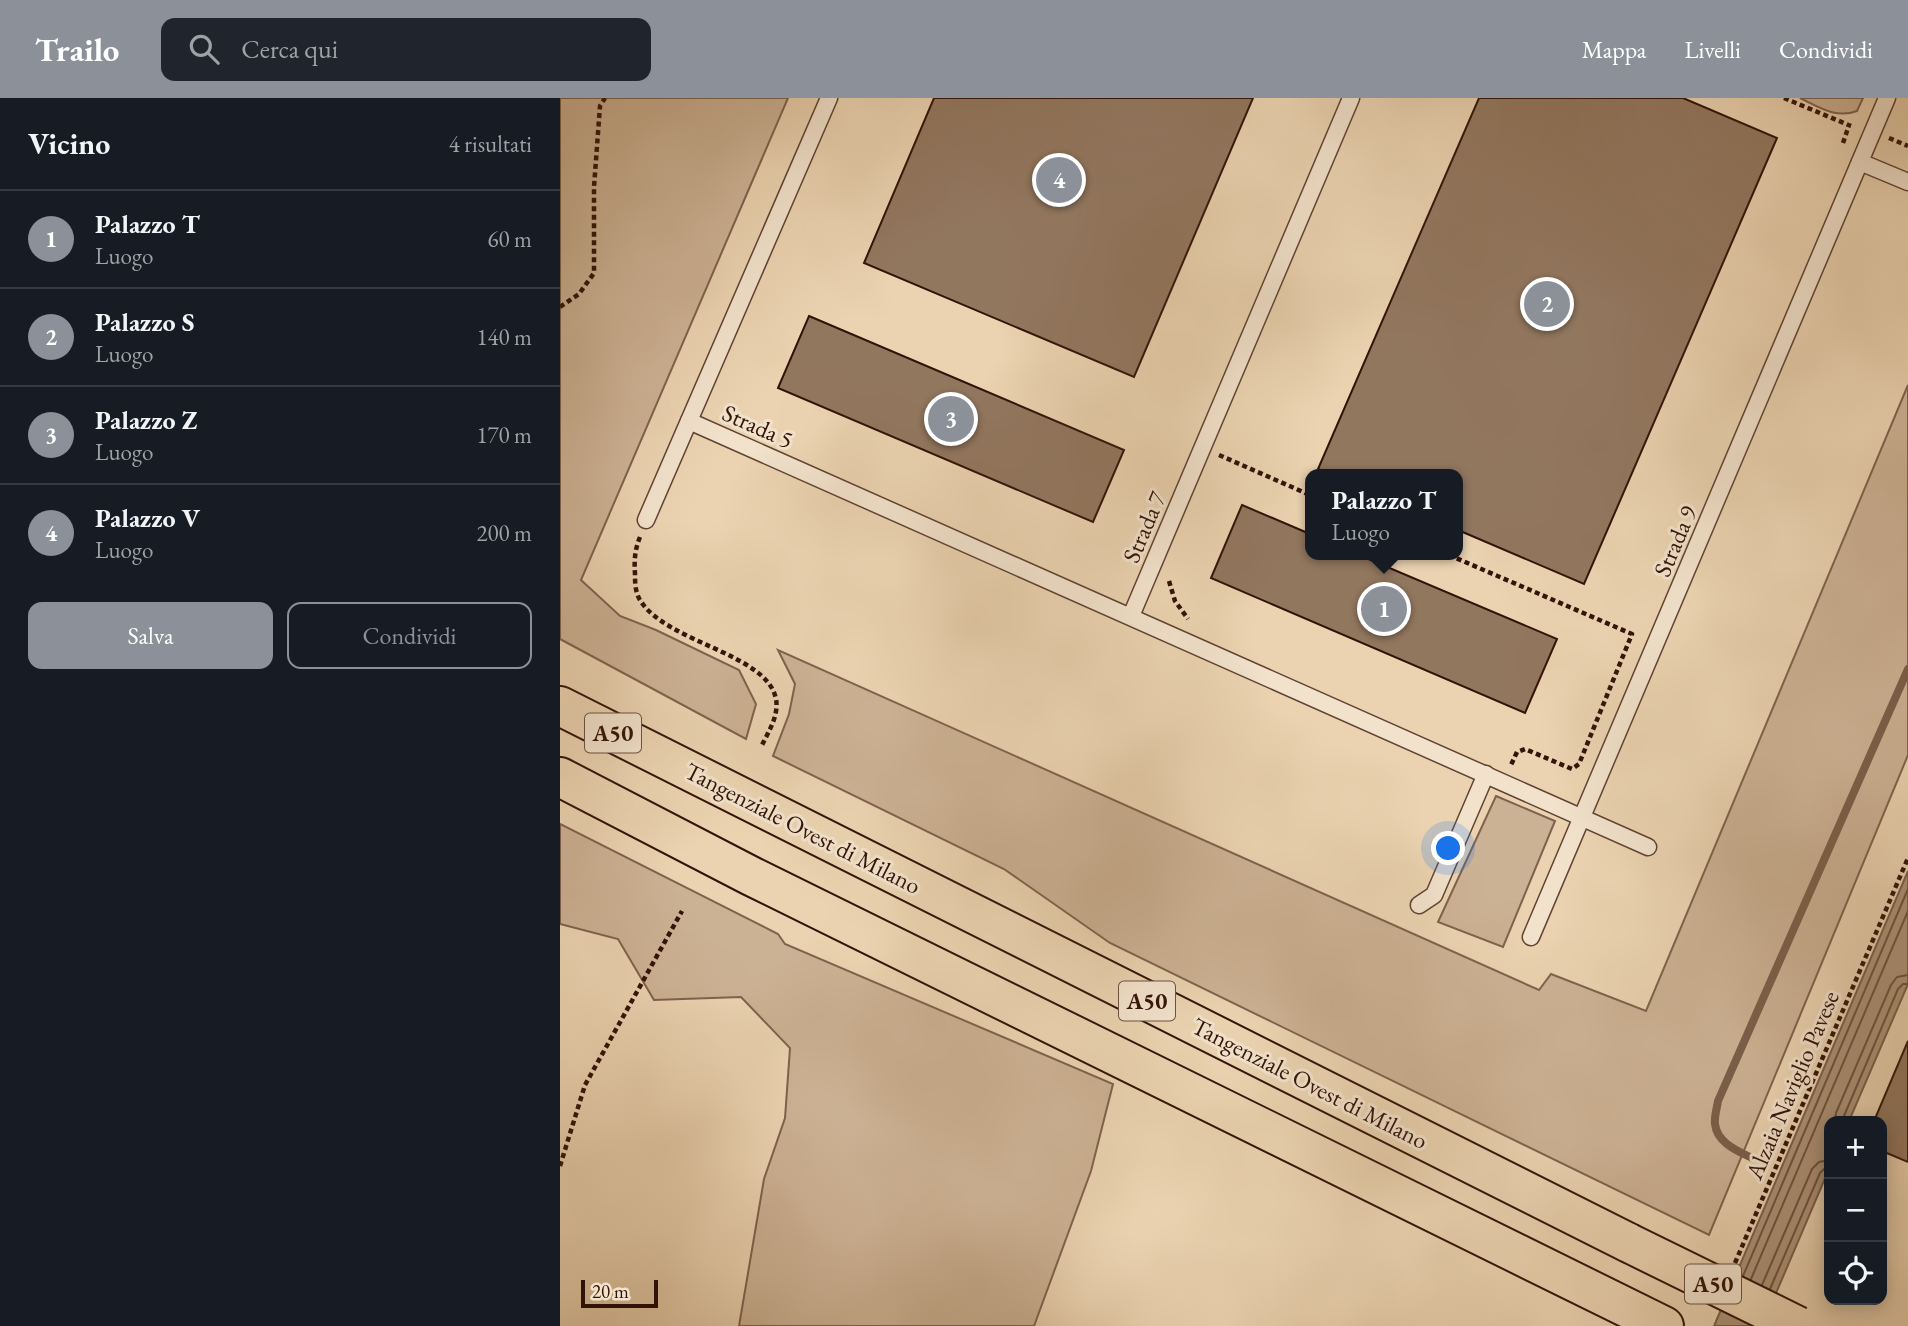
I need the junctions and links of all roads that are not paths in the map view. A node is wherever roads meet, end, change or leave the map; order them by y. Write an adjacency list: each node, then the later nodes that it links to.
1 (829, 98): 6 (lane, Strada 5)
2 (1351, 98): 8 (lane, Strada 7)
3 (1886, 98): 4 (lane, Strada 9)
4 (1860, 162): 5 (lane); 15 (lane, Strada 9)
5 (1908, 182)
6 (689, 421): 7 (lane); 8 (lane, Strada 5)
7 (646, 520)
8 (1131, 616): 12 (lane)
9 (560, 688): 11 (highway)
10 (560, 706): 11 (highway, Tangenziale Ovest di Milano / A50)
11 (666, 759): 21 (highway, Tangenziale Ovest di Milano / A50, bridge)
12 (1486, 774): 15 (lane); 18 (lane)
13 (560, 777): 17 (highway, A50)
14 (560, 803): 17 (highway)
15 (1582, 817): 16 (lane); 19 (lane, Strada 9)
16 (1648, 847)
17 (751, 876): 20 (highway, A50)
18 (1419, 905)
19 (1531, 937)
20 (1664, 1326)
21 (1798, 1326)

